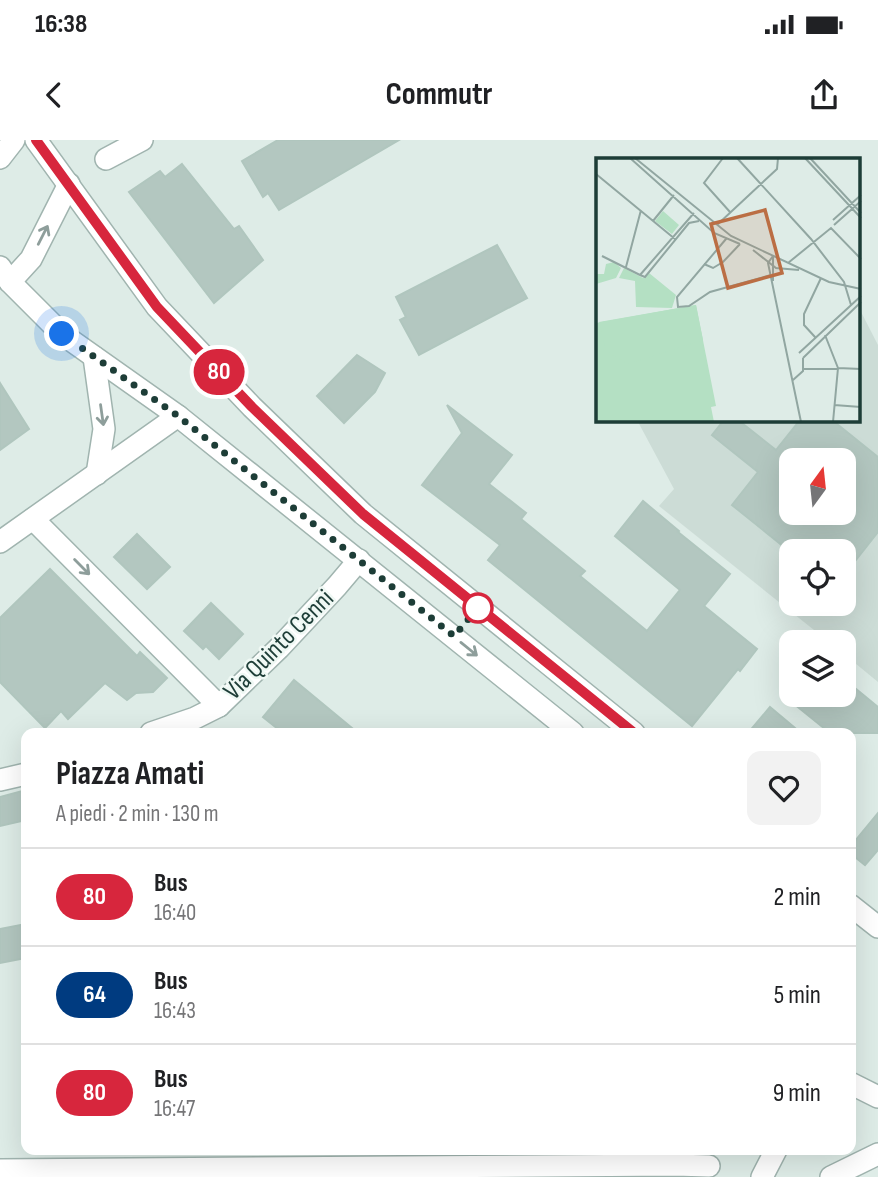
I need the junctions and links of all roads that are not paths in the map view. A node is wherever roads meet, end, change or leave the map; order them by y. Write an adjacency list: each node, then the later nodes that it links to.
1 (14, 140): 4 (street)
2 (36, 140): 6 (street)
3 (142, 140): 5 (street)
4 (0, 158)
5 (106, 159)
6 (69, 184): 7 (street, one-way to 6); 17 (street)
7 (5, 275): 8 (street)
8 (94, 357): 9 (street); 10 (street, one-way to 10)
9 (178, 416): 10 (street); 13 (street)
10 (97, 474): 11 (street)
11 (33, 519): 12 (street); 14 (street, one-way to 14)
12 (0, 542)
13 (359, 560): 14 (street, Via Quinto Cenni); 16 (street, one-way to 16)
14 (219, 706): 15 (street, Via Quinto Cenni)
15 (167, 728)
16 (566, 728)
17 (628, 728)
18 (21, 775): 19 (street)
19 (0, 780)
20 (856, 910): 21 (street)
21 (878, 927)
22 (856, 1086): 23 (street)
23 (878, 1097)
24 (878, 1154): 29 (street)
25 (773, 1155): 28 (street)
26 (709, 1164): 27 (street)
27 (0, 1170)
28 (762, 1177)
29 (831, 1177)

